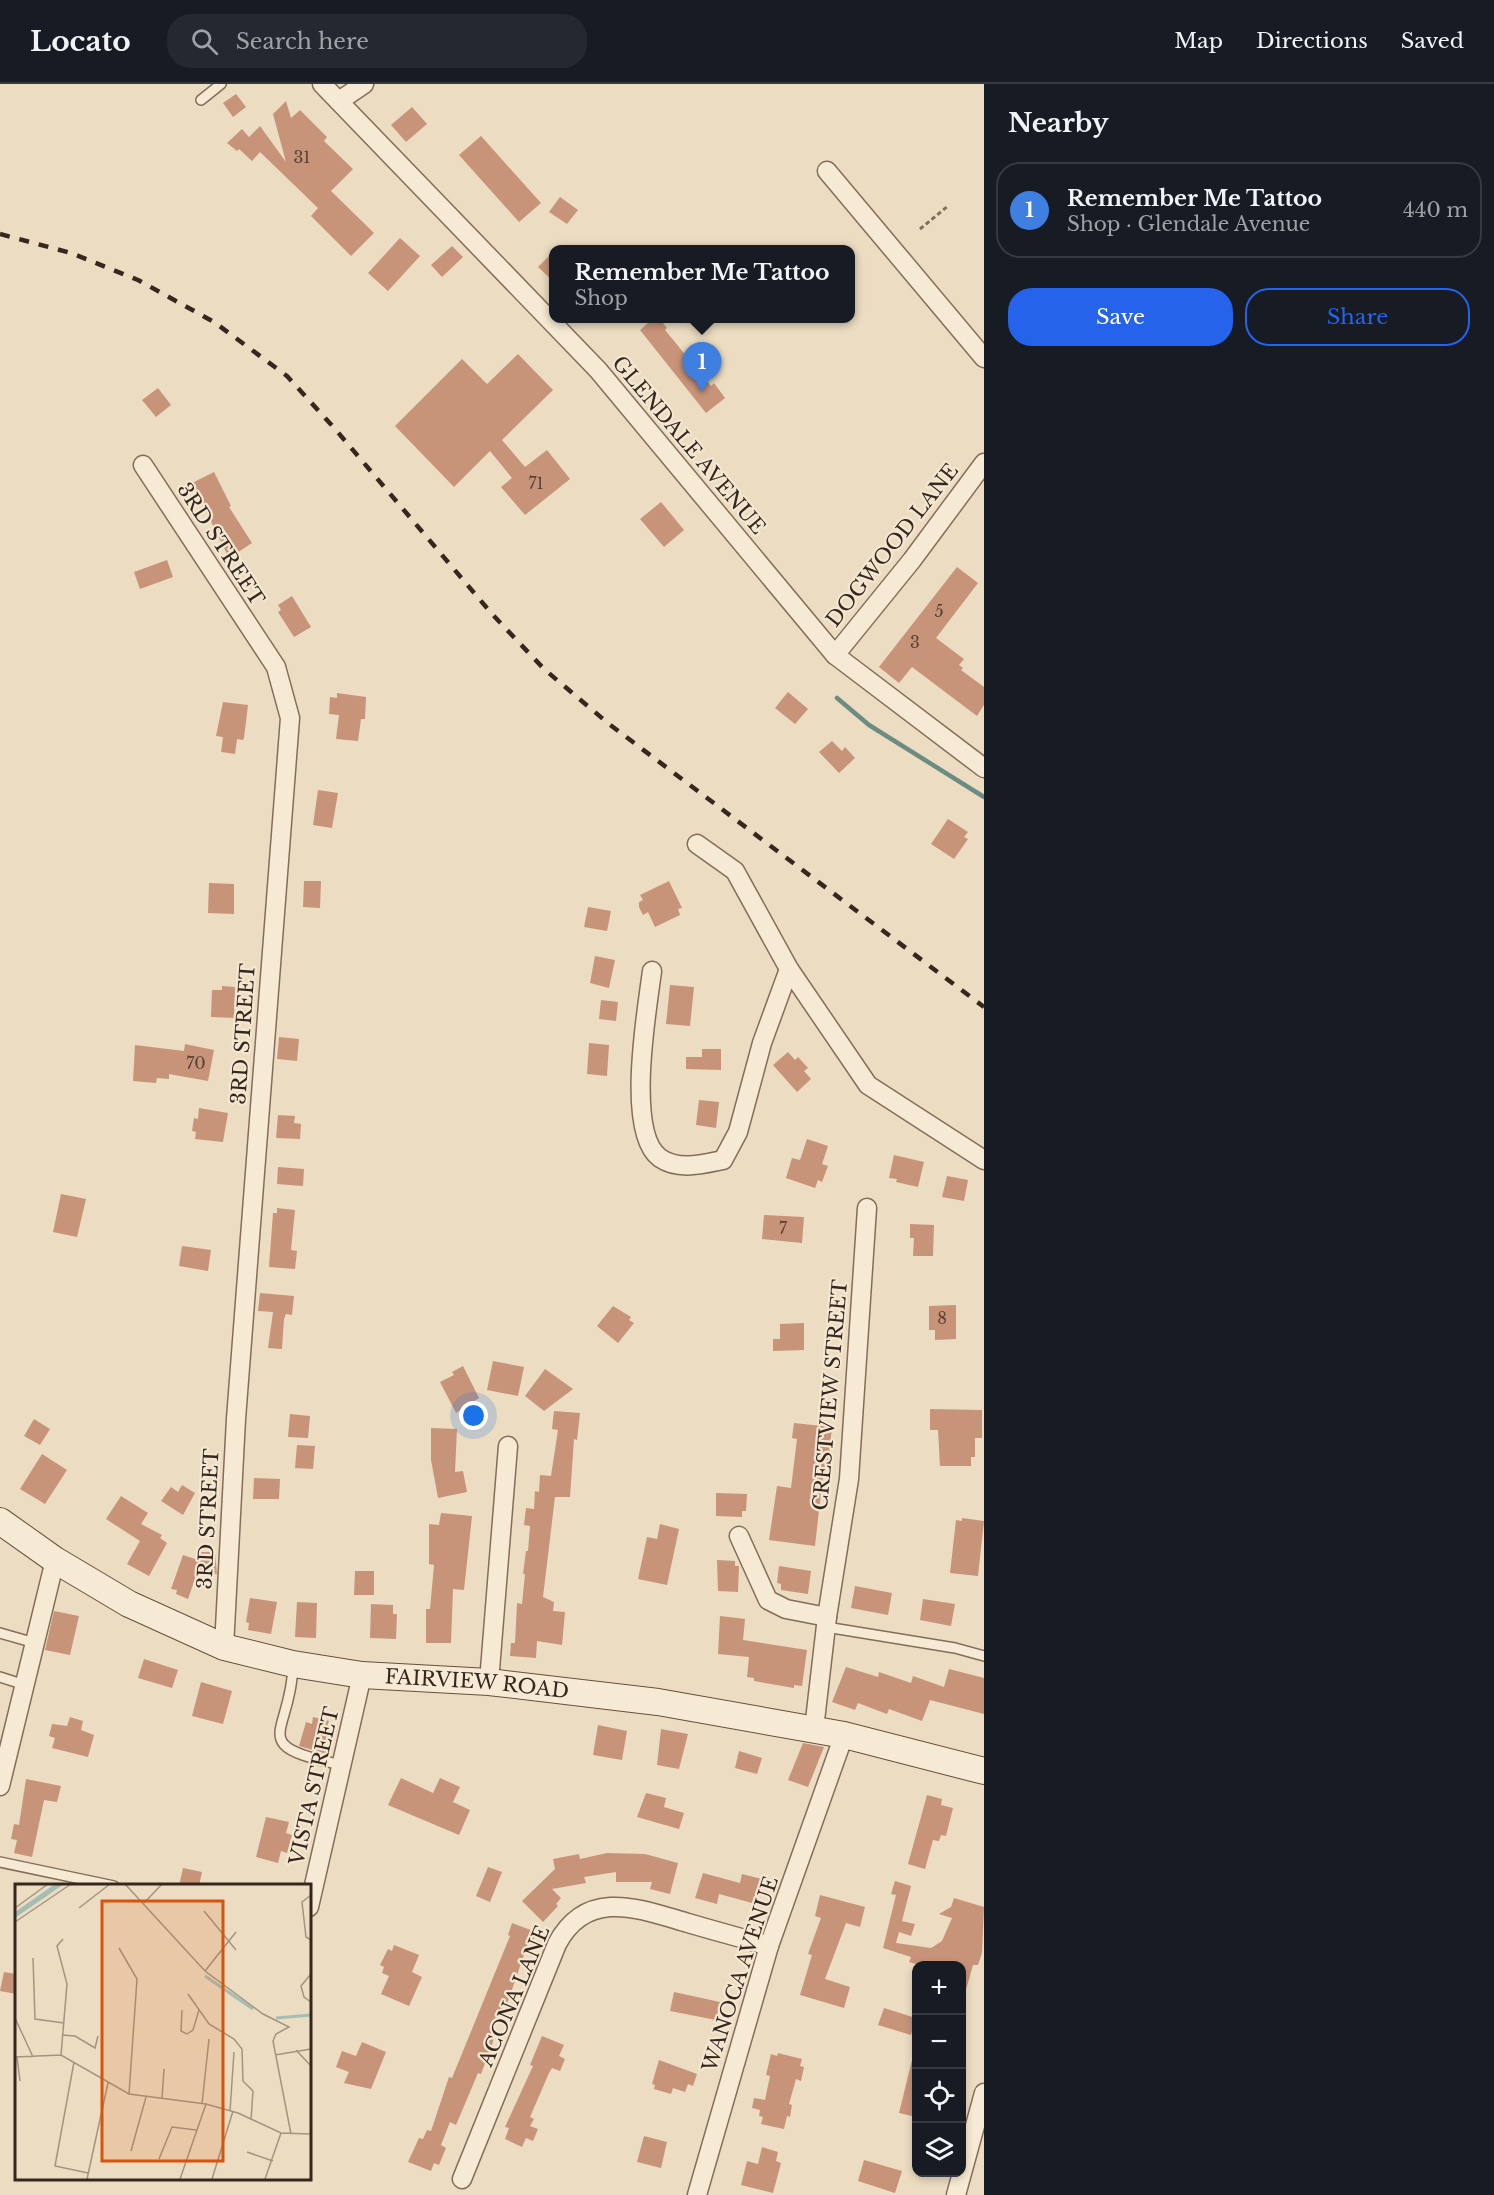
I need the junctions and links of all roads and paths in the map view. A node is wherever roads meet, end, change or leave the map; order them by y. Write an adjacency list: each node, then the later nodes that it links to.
1 (221, 84): 4 (lane)
2 (322, 84): 5 (street, GLENDALE AVENUE)
3 (364, 84): 5 (street)
4 (201, 100)
5 (339, 101): 9 (street, GLENDALE AVENUE)
6 (827, 171): 11 (street)
7 (948, 206): 8 (path)
8 (920, 228)
9 (549, 319)
10 (553, 323): 14 (street, GLENDALE AVENUE)
11 (984, 358)
12 (984, 463): 14 (street, DOGWOOD LANE)
13 (143, 465): 28 (street, 3RD STREET)
14 (836, 655): 15 (street, GLENDALE AVENUE)
15 (984, 768)
16 (696, 844): 17 (street)
17 (789, 969): 18 (street); 19 (street)
18 (652, 971)
19 (984, 1160)
20 (867, 1208): 25 (street, CRESTVIEW STREET)
21 (508, 1446): 33 (street)
22 (0, 1521): 24 (main road, FAIRVIEW ROAD)
23 (739, 1536): 25 (street)
24 (55, 1560): 27 (street); 28 (main road, FAIRVIEW ROAD)
25 (826, 1622): 29 (lane); 35 (street, CRESTVIEW STREET)
26 (0, 1633): 27 (lane)
27 (35, 1642): 34 (street)
28 (224, 1647): 30 (main road, FAIRVIEW ROAD)
29 (984, 1656)
30 (293, 1664): 31 (main road, FAIRVIEW ROAD); 37 (lane)
31 (362, 1675): 33 (main road, FAIRVIEW ROAD); 37 (street, VISTA STREET)
32 (0, 1677): 34 (lane)
33 (489, 1682): 35 (main road, FAIRVIEW ROAD)
34 (25, 1684): 39 (street)
35 (814, 1729): 36 (main road, FAIRVIEW ROAD)
36 (844, 1735): 38 (main road, FAIRVIEW ROAD); 43 (street, WANOCA AVENUE)
37 (342, 1765): 42 (street, VISTA STREET)
38 (984, 1771)
39 (0, 1786)
40 (0, 1862): 41 (lane)
41 (104, 1884)
42 (310, 1903)
43 (769, 1946): 45 (street, ACONA LANE); 46 (street, WANOCA AVENUE)
44 (984, 2093): 47 (street)
45 (462, 2179)
46 (697, 2195)
47 (956, 2195)

